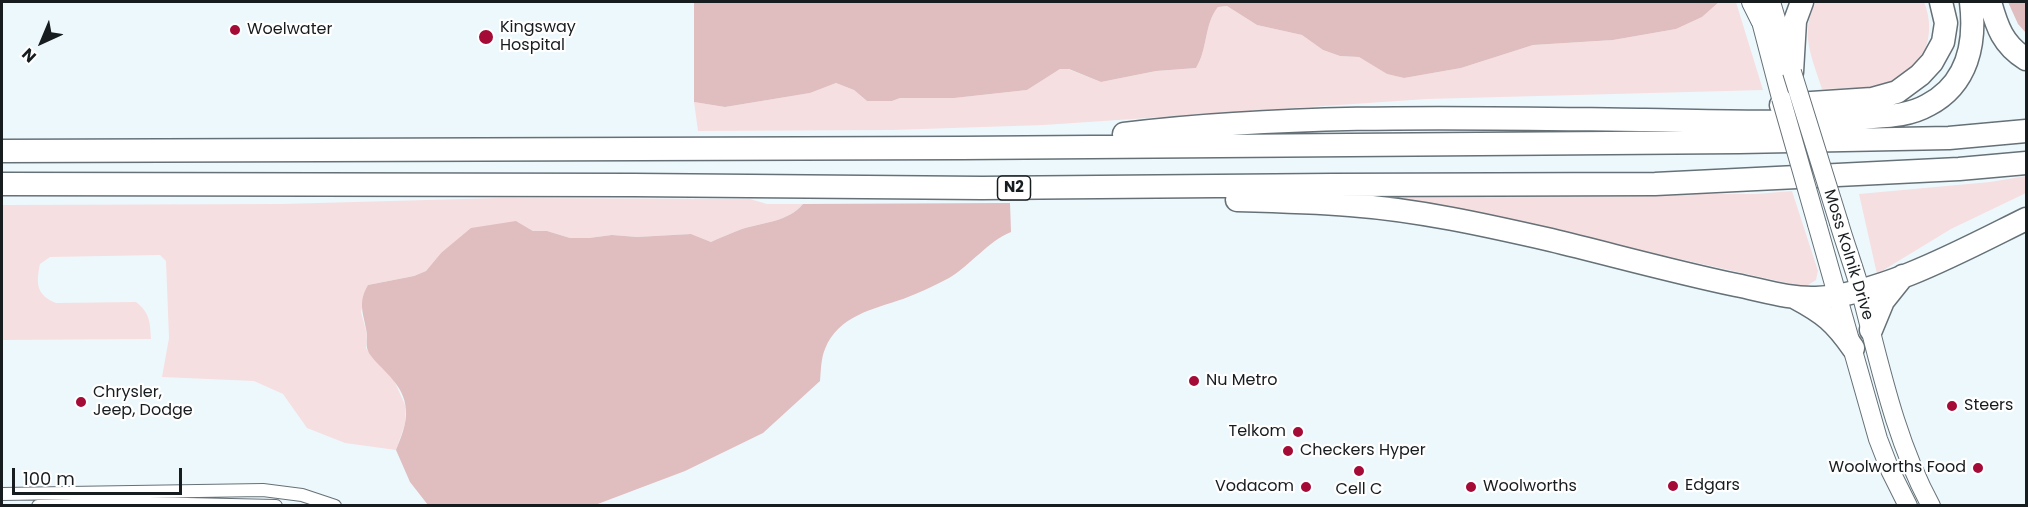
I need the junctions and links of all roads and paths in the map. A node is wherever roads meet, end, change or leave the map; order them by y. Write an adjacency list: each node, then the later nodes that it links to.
1 (1771, 2): 7 (main road, Moss Kolnik Drive)
2 (1802, 2): 7 (highway)
3 (1941, 2): 9 (highway)
4 (1971, 2): 9 (highway)
5 (1990, 2): 8 (highway)
6 (1756, 8): 7 (main road, Moss Kolnik Drive)
7 (1785, 59): 18 (main road, Moss Kolnik Drive, bridge); 19 (main road, Moss Kolnik Drive, bridge)
8 (2026, 59)
9 (1491, 119): 11 (highway)
10 (2026, 131): 11 (highway)
11 (1016, 147): 12 (highway)
12 (2, 151)
13 (2026, 163): 15 (highway, N2)
14 (2, 184): 15 (highway, N2)
15 (982, 189): 20 (highway)
16 (2026, 219): 17 (highway)
17 (1904, 275): 18 (highway); 21 (highway)
18 (1860, 290): 19 (highway); 21 (main road, Moss Kolnik Drive)
19 (1838, 294): 20 (highway); 22 (main road, Moss Kolnik Drive)
20 (1795, 297): 22 (highway)
21 (1871, 330): 28 (main road, Moss Kolnik Drive)
22 (1852, 348): 27 (main road, Moss Kolnik Drive)
23 (2, 494): 26 (street)
24 (38, 506): 25 (street)
25 (276, 506)
26 (335, 506)
27 (1908, 506)
28 (1931, 506)

